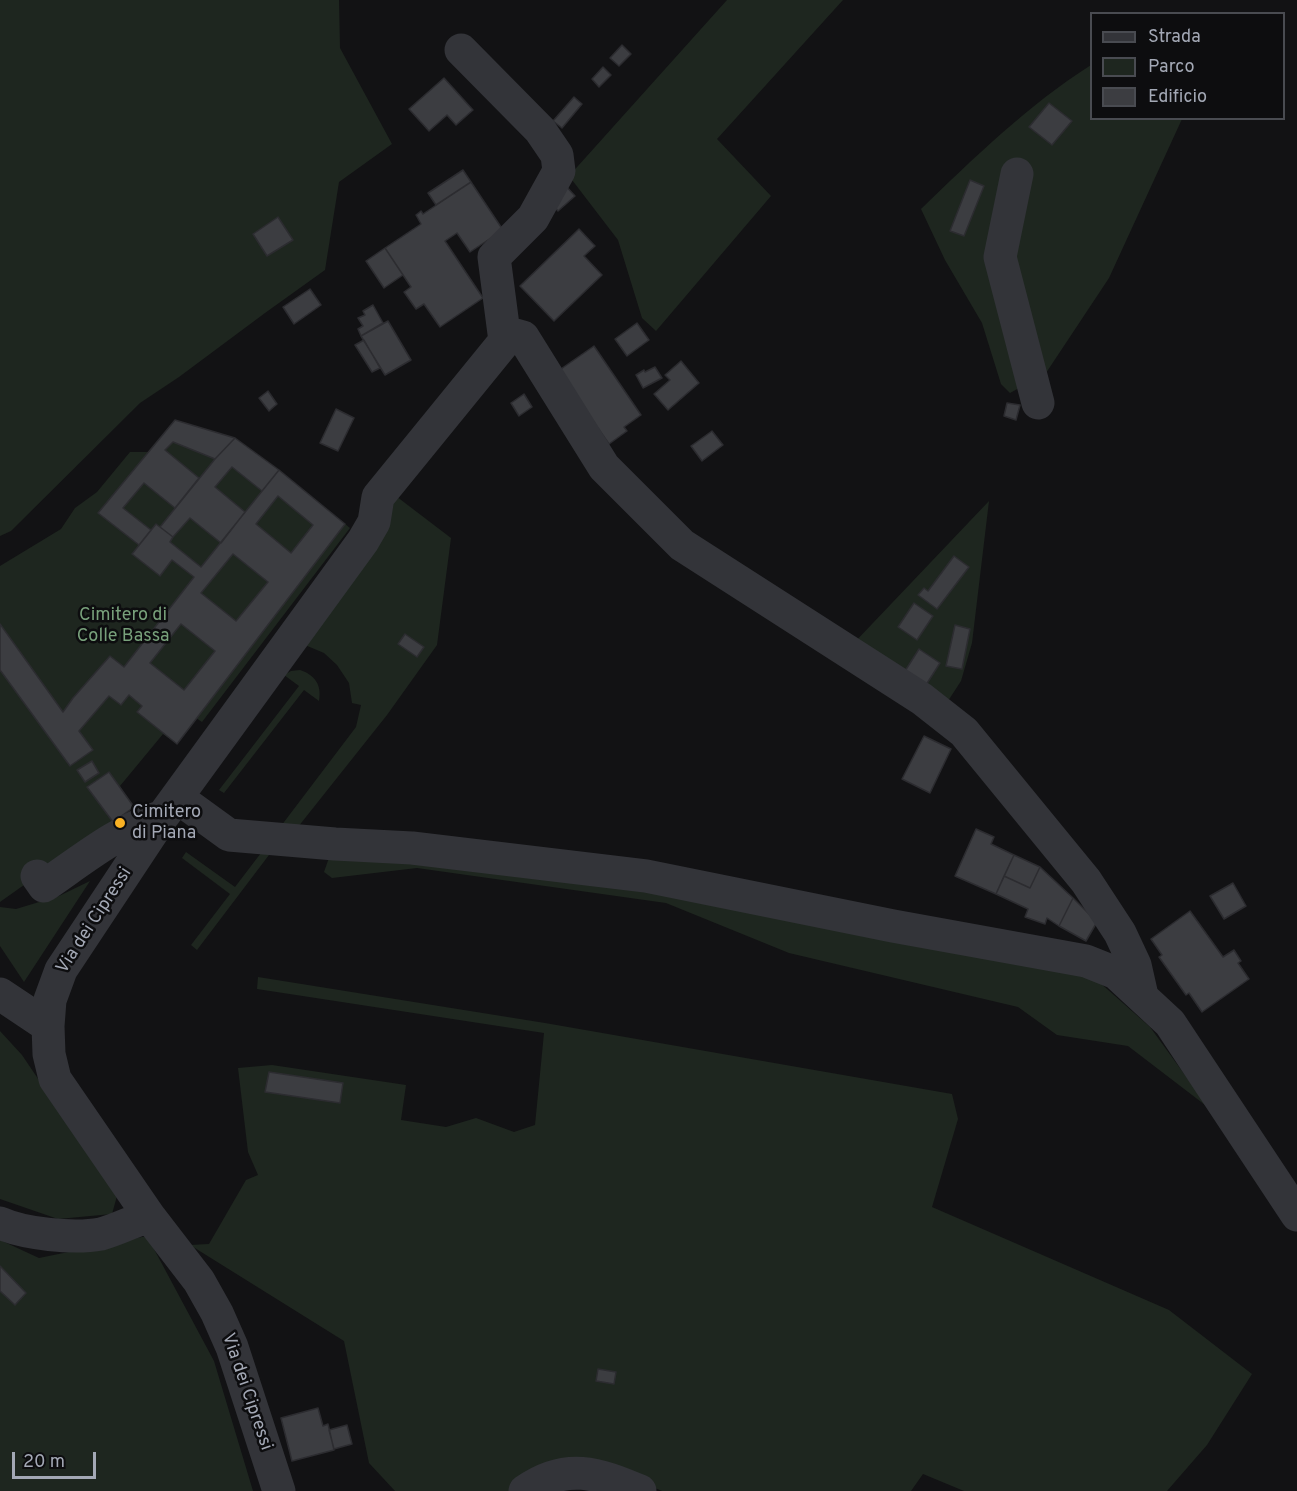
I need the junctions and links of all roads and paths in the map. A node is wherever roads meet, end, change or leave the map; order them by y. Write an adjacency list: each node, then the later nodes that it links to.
1 (461, 50): 3 (street)
2 (1017, 174): 4 (street)
3 (505, 341): 5 (street, Via dei Cipressi); 8 (street)
4 (1038, 403)
5 (171, 807): 6 (street); 8 (street); 9 (street, Via dei Cipressi)
6 (37, 876)
7 (0, 994): 9 (street)
8 (1142, 996): 10 (street)
9 (48, 1026): 11 (street, Via dei Cipressi)
10 (1297, 1215)
11 (149, 1216): 12 (street); 13 (street, Via dei Cipressi)
12 (0, 1223)
13 (279, 1491)
14 (525, 1491): 15 (street)
15 (640, 1491)

